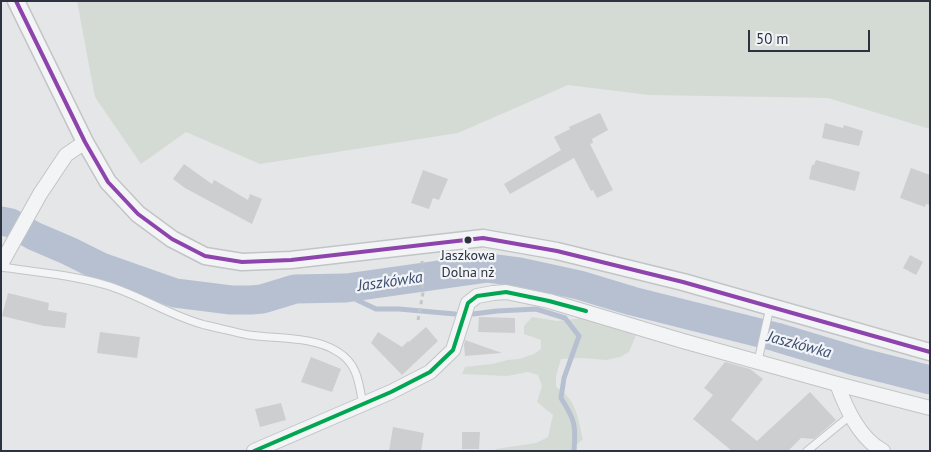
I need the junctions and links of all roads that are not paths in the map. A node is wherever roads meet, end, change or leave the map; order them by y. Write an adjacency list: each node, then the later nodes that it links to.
1 (16, 1): 2 (street)
2 (84, 142): 3 (street); 4 (street)
3 (3, 261): 8 (lane)
4 (769, 313): 5 (street); 6 (lane)
5 (930, 352)
6 (758, 361): 7 (street); 8 (street)
7 (837, 384): 9 (street); 10 (street)
8 (362, 405): 11 (street)
9 (930, 408)
10 (851, 415): 12 (lane); 13 (street)
11 (254, 451)
12 (807, 451)
13 (883, 451)

